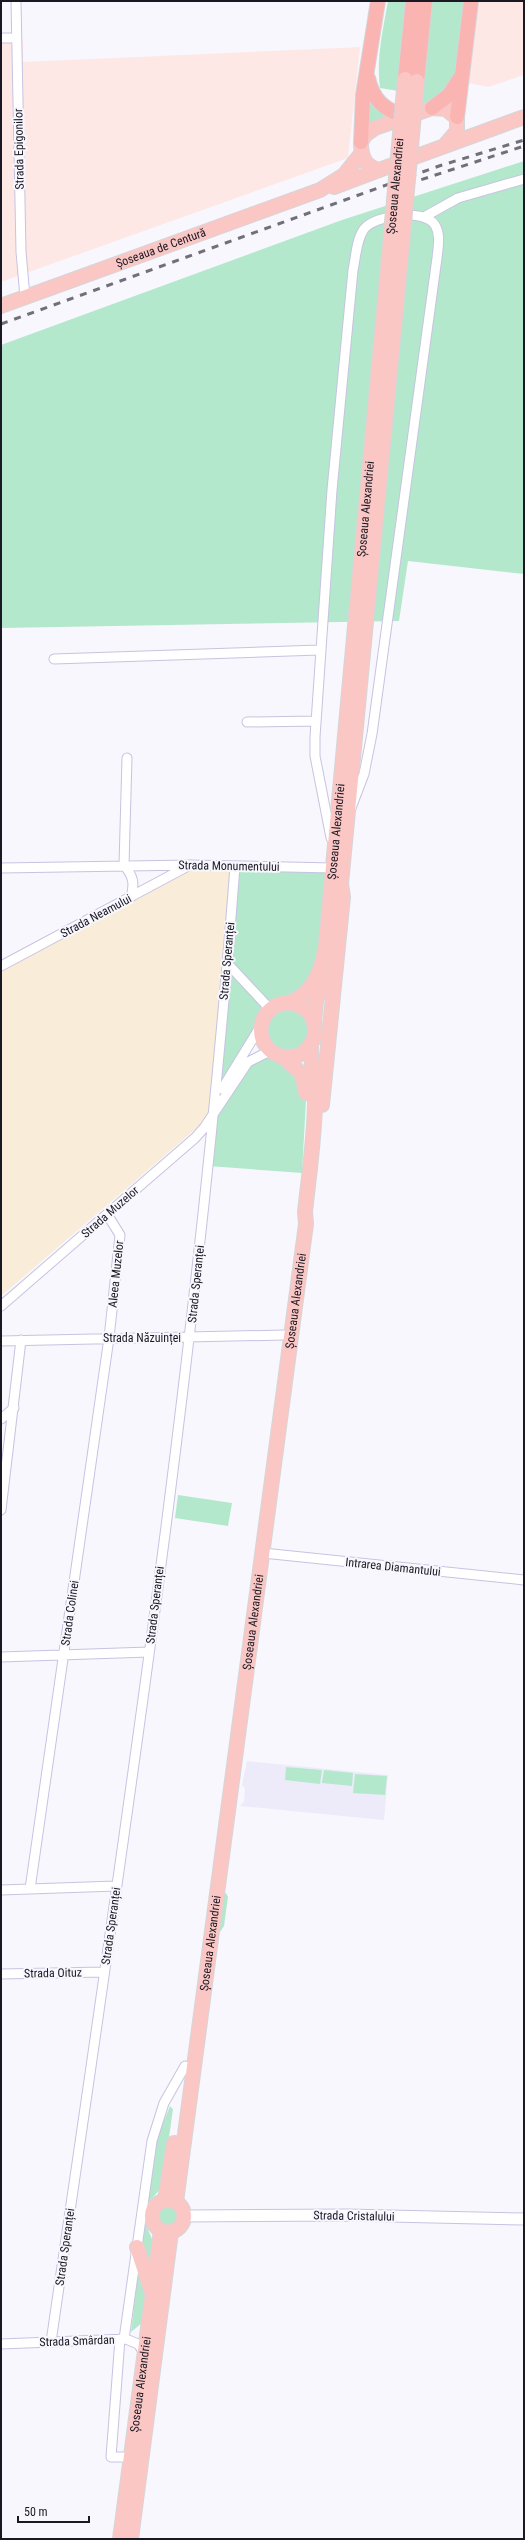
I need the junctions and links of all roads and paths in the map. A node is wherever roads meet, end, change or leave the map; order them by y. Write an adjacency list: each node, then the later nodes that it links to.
1 (16, 1): 7 (street, Strada Epigonilor)
2 (378, 1): 8 (highway)
3 (414, 1): 10 (highway, Șoseaua Alexandriei)
4 (425, 1): 10 (highway, Șoseaua Alexandriei)
5 (472, 1): 9 (highway)
6 (1, 38): 7 (street)
7 (16, 38): 23 (street, Strada Epigonilor)
8 (367, 74): 12 (highway); 17 (highway)
9 (461, 76): 11 (highway); 13 (highway)
10 (411, 80): 22 (main road, Șoseaua Alexandriei, bridge)
11 (432, 108): 12 (main road, Șoseaua de Centură); 13 (main road, Șoseaua de Centură)
12 (405, 116): 17 (main road, Șoseaua de Centură)
13 (457, 117): 15 (main road, Șoseaua de Centură); 16 (main road)
14 (524, 117): 15 (main road, Șoseaua de Centură)
15 (489, 129): 16 (main road, Șoseaua de Centură)
16 (446, 144): 18 (main road, Șoseaua de Centură)
17 (361, 148): 18 (main road); 20 (main road, Șoseaua de Centură)
18 (379, 170): 20 (main road, Șoseaua de Centură)
19 (524, 179): 21 (street)
20 (320, 190): 23 (main road, Șoseaua de Centură)
21 (424, 216): 25 (street); 30 (street)
22 (396, 245): 30 (main road, Șoseaua Alexandriei); 31 (main road, Șoseaua Alexandriei)
23 (25, 297): 24 (main road, Șoseaua de Centură)
24 (1, 306)
25 (319, 650): 26 (street); 27 (street)
26 (54, 659)
27 (316, 721): 28 (street); 31 (street)
28 (247, 722)
29 (127, 758): 32 (street)
30 (349, 813): 36 (main road, Șoseaua Alexandriei)
31 (334, 863): 34 (street, Strada Monumentului); 40 (main road, Șoseaua Alexandriei)
32 (124, 865): 33 (street, Strada Monumentului); 35 (street, Strada Monumentului); 37 (street)
33 (191, 865): 34 (street, Strada Monumentului); 37 (street, Strada Neamului)
34 (235, 866): 38 (street, Strada Speranței)
35 (1, 868)
36 (341, 884): 42 (main road, Șoseaua Alexandriei); 48 (main road)
37 (131, 897): 39 (street, Strada Neamului)
38 (227, 963): 41 (street); 46 (street, Strada Speranței)
39 (1, 966)
40 (288, 1003): 41 (main road); 42 (main road)
41 (270, 1009): 43 (main road)
42 (314, 1023): 44 (main road)
43 (260, 1027): 45 (main road); 46 (street)
44 (311, 1043): 45 (main road); 48 (main road, Șoseaua Alexandriei)
45 (277, 1054): 46 (street); 50 (main road, Șoseaua Alexandriei)
46 (214, 1113): 47 (street, Strada Muzelor); 52 (street, Strada Speranței)
47 (107, 1214): 49 (street, Strada Muzelor); 51 (street, Aleea Muzelor)
48 (306, 1224): 58 (main road, Șoseaua Alexandriei)
49 (1, 1306)
50 (284, 1335): 52 (street, Strada Năzuinței); 68 (main road, Șoseaua Alexandriei)
51 (109, 1338): 52 (street, Strada Năzuinței); 54 (street, Strada Năzuinței); 61 (street, Strada Colinei)
52 (190, 1338): 60 (street, Strada Speranței)
53 (1, 1340): 54 (street, Strada Năzuinței)
54 (21, 1340): 55 (street)
55 (14, 1408): 56 (street); 57 (street)
56 (1, 1419)
57 (1, 1510)
58 (263, 1553): 59 (street, Intrarea Diamantului); 69 (main road, Șoseaua Alexandriei)
59 (524, 1580)
60 (149, 1652): 61 (street); 63 (street, Strada Speranței)
61 (64, 1654): 62 (street); 64 (street, Strada Colinei)
62 (1, 1657)
63 (116, 1886): 64 (street); 66 (street, Strada Speranței)
64 (30, 1889): 65 (street)
65 (1, 1890)
66 (104, 1972): 67 (street, Strada Oituz); 76 (street, Strada Speranței)
67 (1, 1974)
68 (185, 2066): 69 (main road, Șoseaua Alexandriei); 73 (street)
69 (171, 2201): 70 (main road); 72 (main road)
70 (184, 2216): 71 (street, Strada Cristalului); 72 (main road)
71 (524, 2219)
72 (166, 2231): 74 (main road, Șoseaua Alexandriei); 81 (main road, Șoseaua Alexandriei)
73 (137, 2247): 74 (main road); 75 (street)
74 (153, 2297): 78 (main road, Șoseaua Alexandriei)
75 (124, 2339): 76 (street, Strada Smârdan); 78 (street, Strada Smârdan); 79 (street)
76 (51, 2342): 77 (street, Strada Smârdan)
77 (1, 2344)
78 (146, 2356): 79 (main road, Șoseaua Alexandriei)
79 (131, 2457): 80 (main road, Șoseaua Alexandriei)
80 (120, 2539)
81 (131, 2539)

